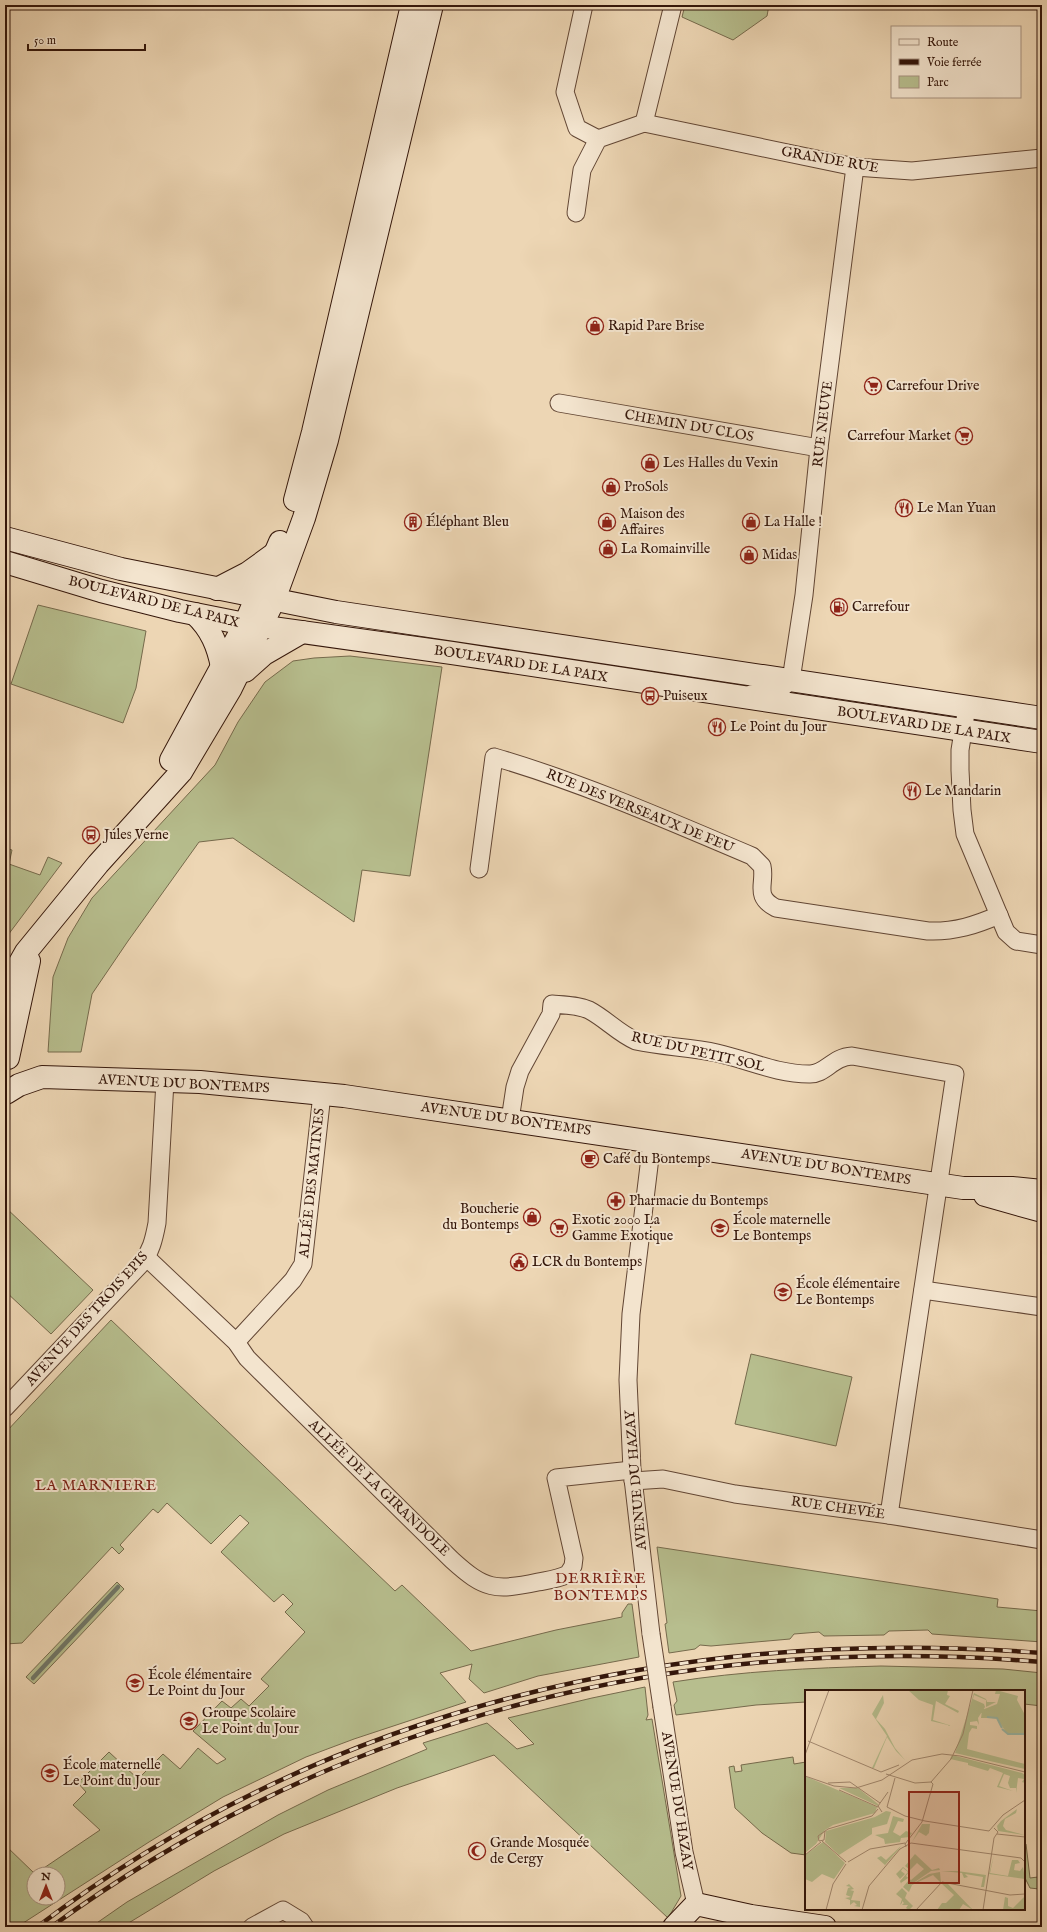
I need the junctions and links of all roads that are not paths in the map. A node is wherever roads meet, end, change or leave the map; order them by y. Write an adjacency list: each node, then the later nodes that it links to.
1 (412, 5): 13 (main road)
2 (432, 5): 13 (main road)
3 (584, 5): 6 (street)
4 (673, 5): 5 (street)
5 (644, 123): 6 (street); 8 (street, GRANDE RUE)
6 (598, 139): 9 (street)
7 (1042, 158): 8 (street, GRANDE RUE)
8 (855, 167): 11 (street, RUE NEUVE)
9 (576, 213)
10 (559, 403): 11 (street, CHEMIN DU CLOS)
11 (819, 448): 22 (street, RUE NEUVE)
12 (5, 538): 15 (main road)
13 (283, 557): 15 (main road); 16 (main road); 17 (main road)
14 (5, 562): 19 (main road, BOULEVARD DE LA PAIX)
15 (218, 589): 17 (main road)
16 (309, 607): 17 (main road, BOULEVARD DE LA PAIX); 18 (main road, BOULEVARD DE LA PAIX)
17 (260, 612): 18 (main road); 19 (main road, BOULEVARD DE LA PAIX); 20 (main road, BOULEVARD DE LA PAIX); 21 (main road); 23 (main road)
18 (336, 612): 22 (main road, BOULEVARD DE LA PAIX)
19 (188, 613): 21 (main road)
20 (302, 632): 23 (main road); 24 (main road, BOULEVARD DE LA PAIX)
21 (222, 667): 30 (main road)
22 (791, 680): 24 (street); 25 (main road, BOULEVARD DE LA PAIX); 26 (street)
23 (231, 688): 30 (main road)
24 (736, 696): 26 (main road, BOULEVARD DE LA PAIX)
25 (966, 707): 27 (main road, BOULEVARD DE LA PAIX); 28 (street)
26 (813, 708): 28 (main road, BOULEVARD DE LA PAIX)
27 (1042, 718)
28 (962, 731): 29 (main road, BOULEVARD DE LA PAIX); 32 (street)
29 (1042, 742)
30 (98, 864): 33 (main road)
31 (479, 869): 32 (street, RUE DES VERSEAUX DE FEU)
32 (999, 915): 34 (street)
33 (40, 935): 35 (main road); 36 (main road)
34 (1042, 945)
35 (5, 989)
36 (7, 1057): 37 (main road, AVENUE DU BONTEMPS); 39 (main road)
37 (42, 1077): 38 (main road, AVENUE DU BONTEMPS); 39 (main road, AVENUE DU BONTEMPS)
38 (165, 1080): 40 (main road, AVENUE DU BONTEMPS); 47 (street, AVENUE DES TROIS EPIS)
39 (6, 1094)
40 (322, 1094): 41 (main road, AVENUE DU BONTEMPS); 50 (street, ALLÉE DES MATINES)
41 (510, 1120): 42 (main road, AVENUE DU BONTEMPS); 43 (street, RUE DU PETIT SOL)
42 (652, 1141): 43 (main road, AVENUE DU BONTEMPS); 52 (street, AVENUE DU HAZAY)
43 (939, 1184): 44 (main road, AVENUE DU BONTEMPS); 48 (street)
44 (967, 1188): 45 (main road, AVENUE DU BONTEMPS); 46 (main road, AVENUE DU BONTEMPS)
45 (1042, 1191)
46 (1042, 1211)
47 (146, 1257): 50 (street, ALLÉE DE LA GIRANDOLE); 51 (street, AVENUE DES TROIS EPIS)
48 (923, 1290): 49 (street); 54 (street)
49 (1042, 1308)
50 (236, 1342): 53 (street, ALLÉE DE LA GIRANDOLE)
51 (5, 1408)
52 (633, 1476): 53 (street, RUE CHEVÉE); 54 (street, RUE CHEVÉE); 56 (street, AVENUE DU HAZAY, bridge)
53 (556, 1478)
54 (889, 1516): 55 (street, RUE CHEVÉE)
55 (1042, 1540)
56 (696, 1904): 59 (main road); 60 (main road)
57 (252, 1927): 58 (street)
58 (304, 1927)
59 (674, 1927)
60 (825, 1927)

